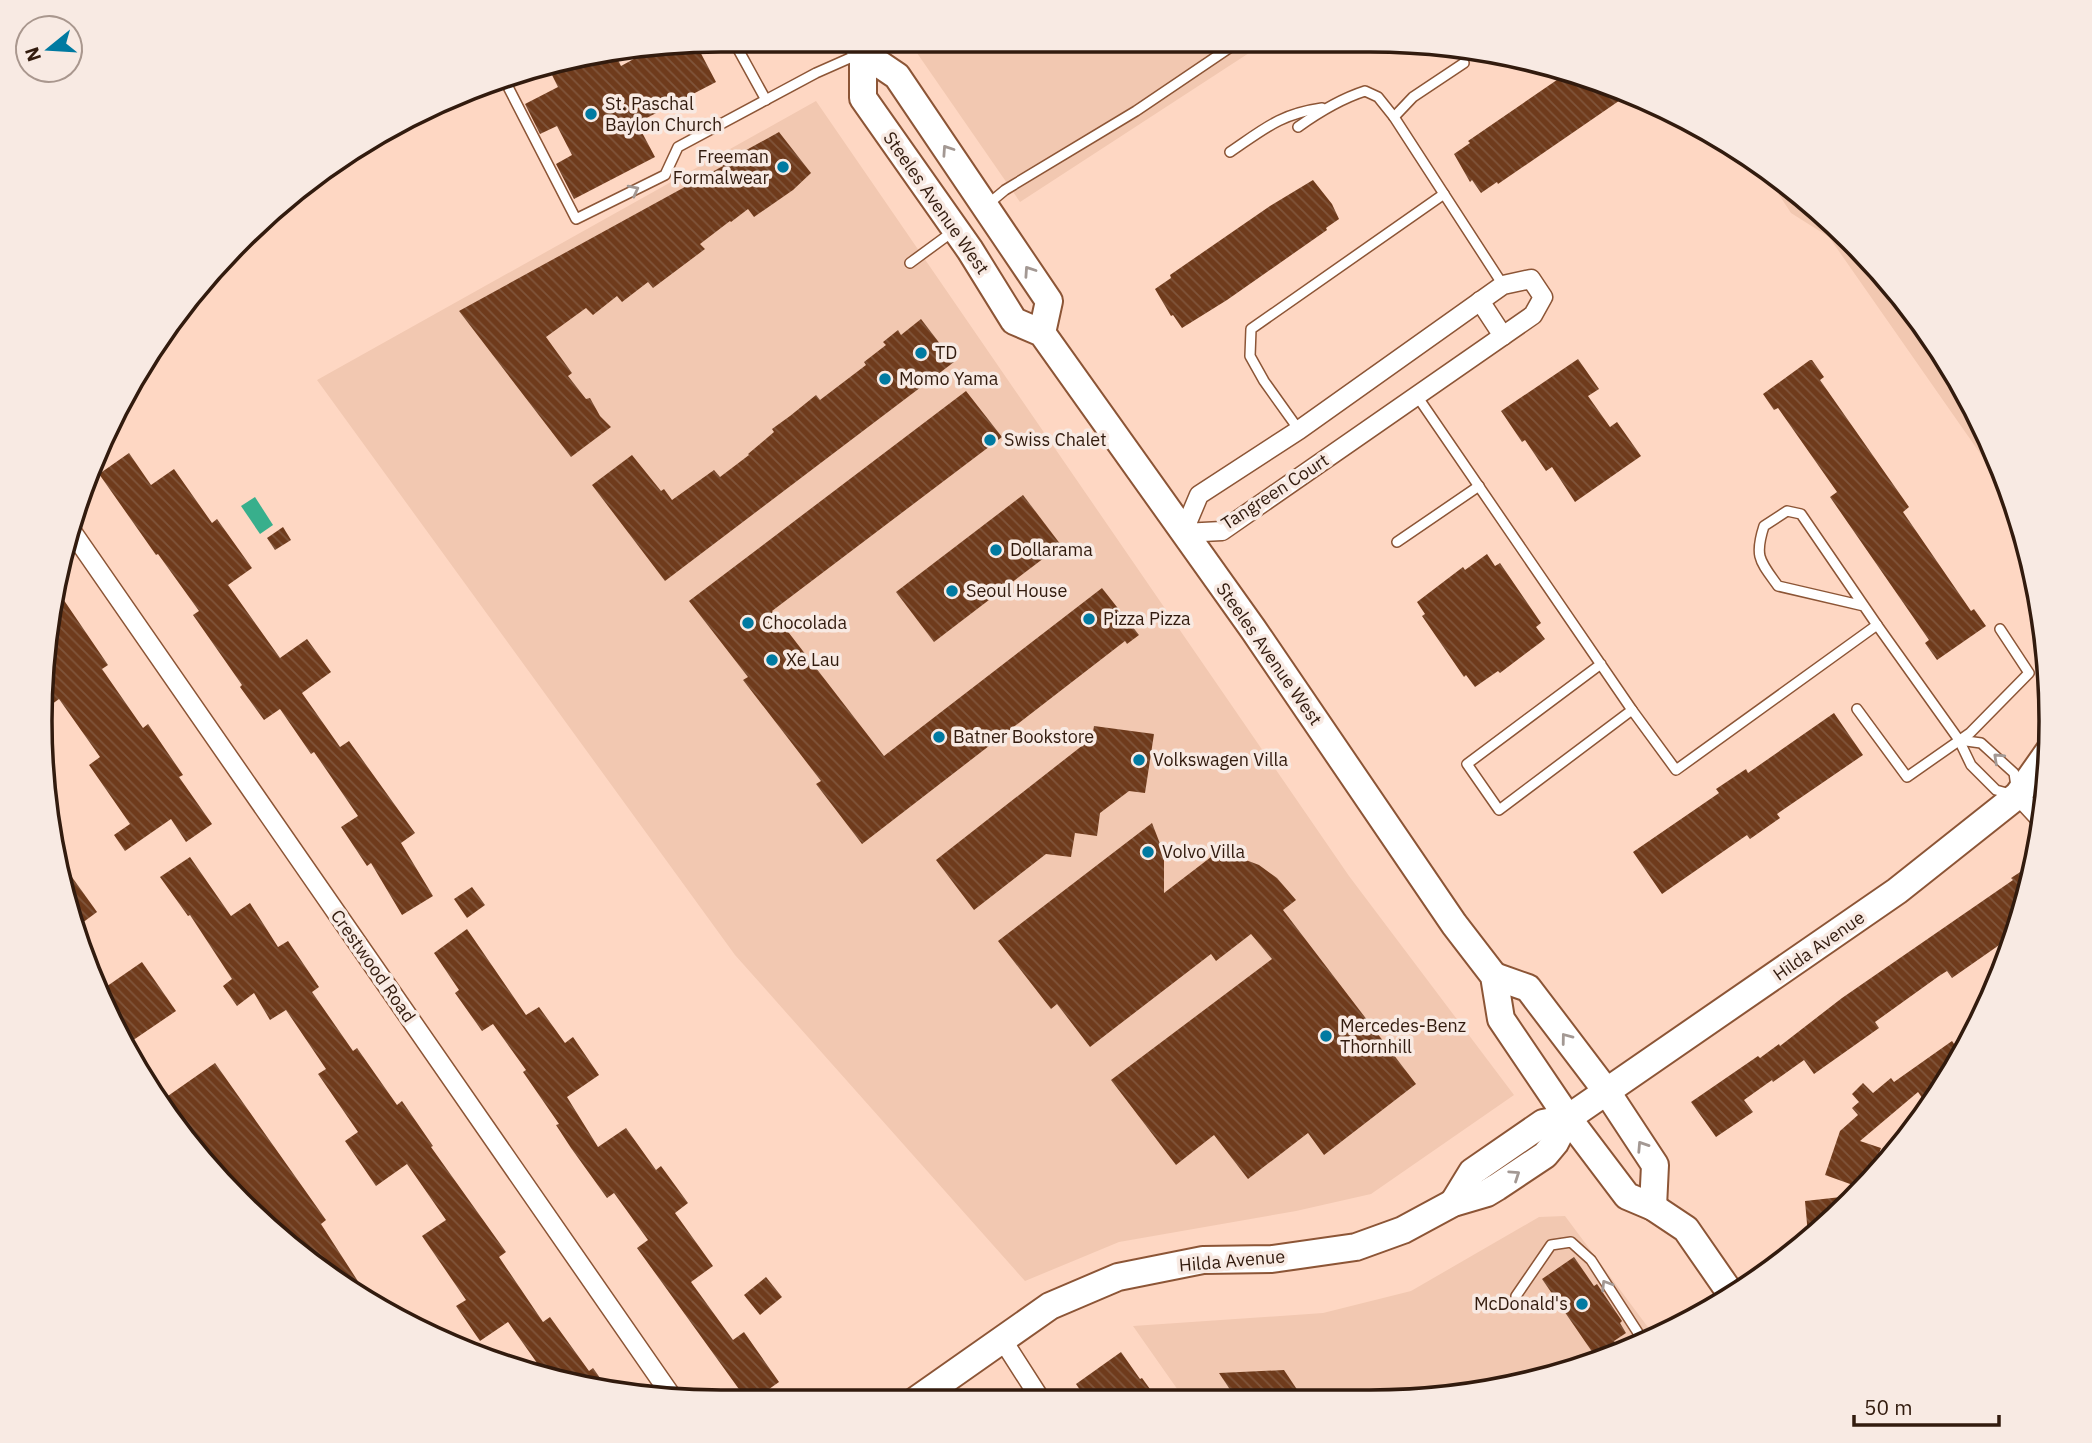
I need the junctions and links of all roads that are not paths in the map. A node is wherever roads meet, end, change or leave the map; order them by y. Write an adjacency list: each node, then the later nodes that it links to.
1 (740, 52): 8 (lane)
2 (850, 52): 8 (lane)
3 (858, 52): 15 (main road, Steeles Avenue West)
4 (865, 52): 14 (main road, one-way to 4)
5 (1223, 52): 14 (lane)
6 (1464, 63): 10 (lane)
7 (508, 87): 8 (lane, one-way to 8)
8 (766, 100)
9 (1327, 107): 10 (lane); 11 (lane); 12 (lane)
10 (1394, 117): 13 (lane)
11 (1298, 127)
12 (1230, 152)
13 (1444, 194): 17 (lane); 22 (lane)
14 (985, 206): 15 (main road); 19 (main road, one-way to 14)
15 (956, 229): 16 (lane); 19 (main road, Steeles Avenue West)
16 (910, 263)
17 (1503, 285): 18 (street, Tangreen Court); 20 (street, Tangreen Court)
18 (1480, 301): 20 (street); 22 (street, Tangreen Court)
19 (1042, 333): 24 (main road, Steeles Avenue West)
20 (1503, 336): 21 (street, Tangreen Court)
21 (1417, 396): 23 (lane); 24 (street, Tangreen Court)
22 (1299, 430): 24 (street, Tangreen Court)
23 (1479, 486): 26 (lane); 30 (lane)
24 (1183, 533): 37 (main road, Steeles Avenue West)
25 (78, 540): 45 (street, Crestwood Road)
26 (1396, 542)
27 (1864, 606): 27 (lane); 28 (lane)
28 (1877, 625): 32 (lane); 33 (lane)
29 (2000, 629): 33 (lane)
30 (1601, 664): 32 (lane); 32 (lane)
31 (1857, 709): 33 (lane)
32 (1632, 710)
33 (1959, 740): 35 (lane); 35 (lane, one-way to 33)
34 (2038, 767): 35 (main road, Hilda Avenue)
35 (2018, 795): 36 (street); 38 (main road, Hilda Avenue)
36 (2034, 812)
37 (1494, 976): 38 (main road, one-way to 37); 39 (main road, Steeles Avenue West)
38 (1607, 1092): 39 (main road, Hilda Avenue); 40 (main road, one-way to 38)
39 (1568, 1118): 40 (main road, Steeles Avenue West); 44 (main road, Hilda Avenue)
40 (1653, 1208): 41 (main road, Steeles Avenue West)
41 (1727, 1287)
42 (1516, 1296): 43 (lane, one-way to 42)
43 (1638, 1335)
44 (1002, 1339): 46 (main road, Hilda Avenue); 47 (street)
45 (666, 1388)
46 (929, 1391)
47 (1035, 1391)

